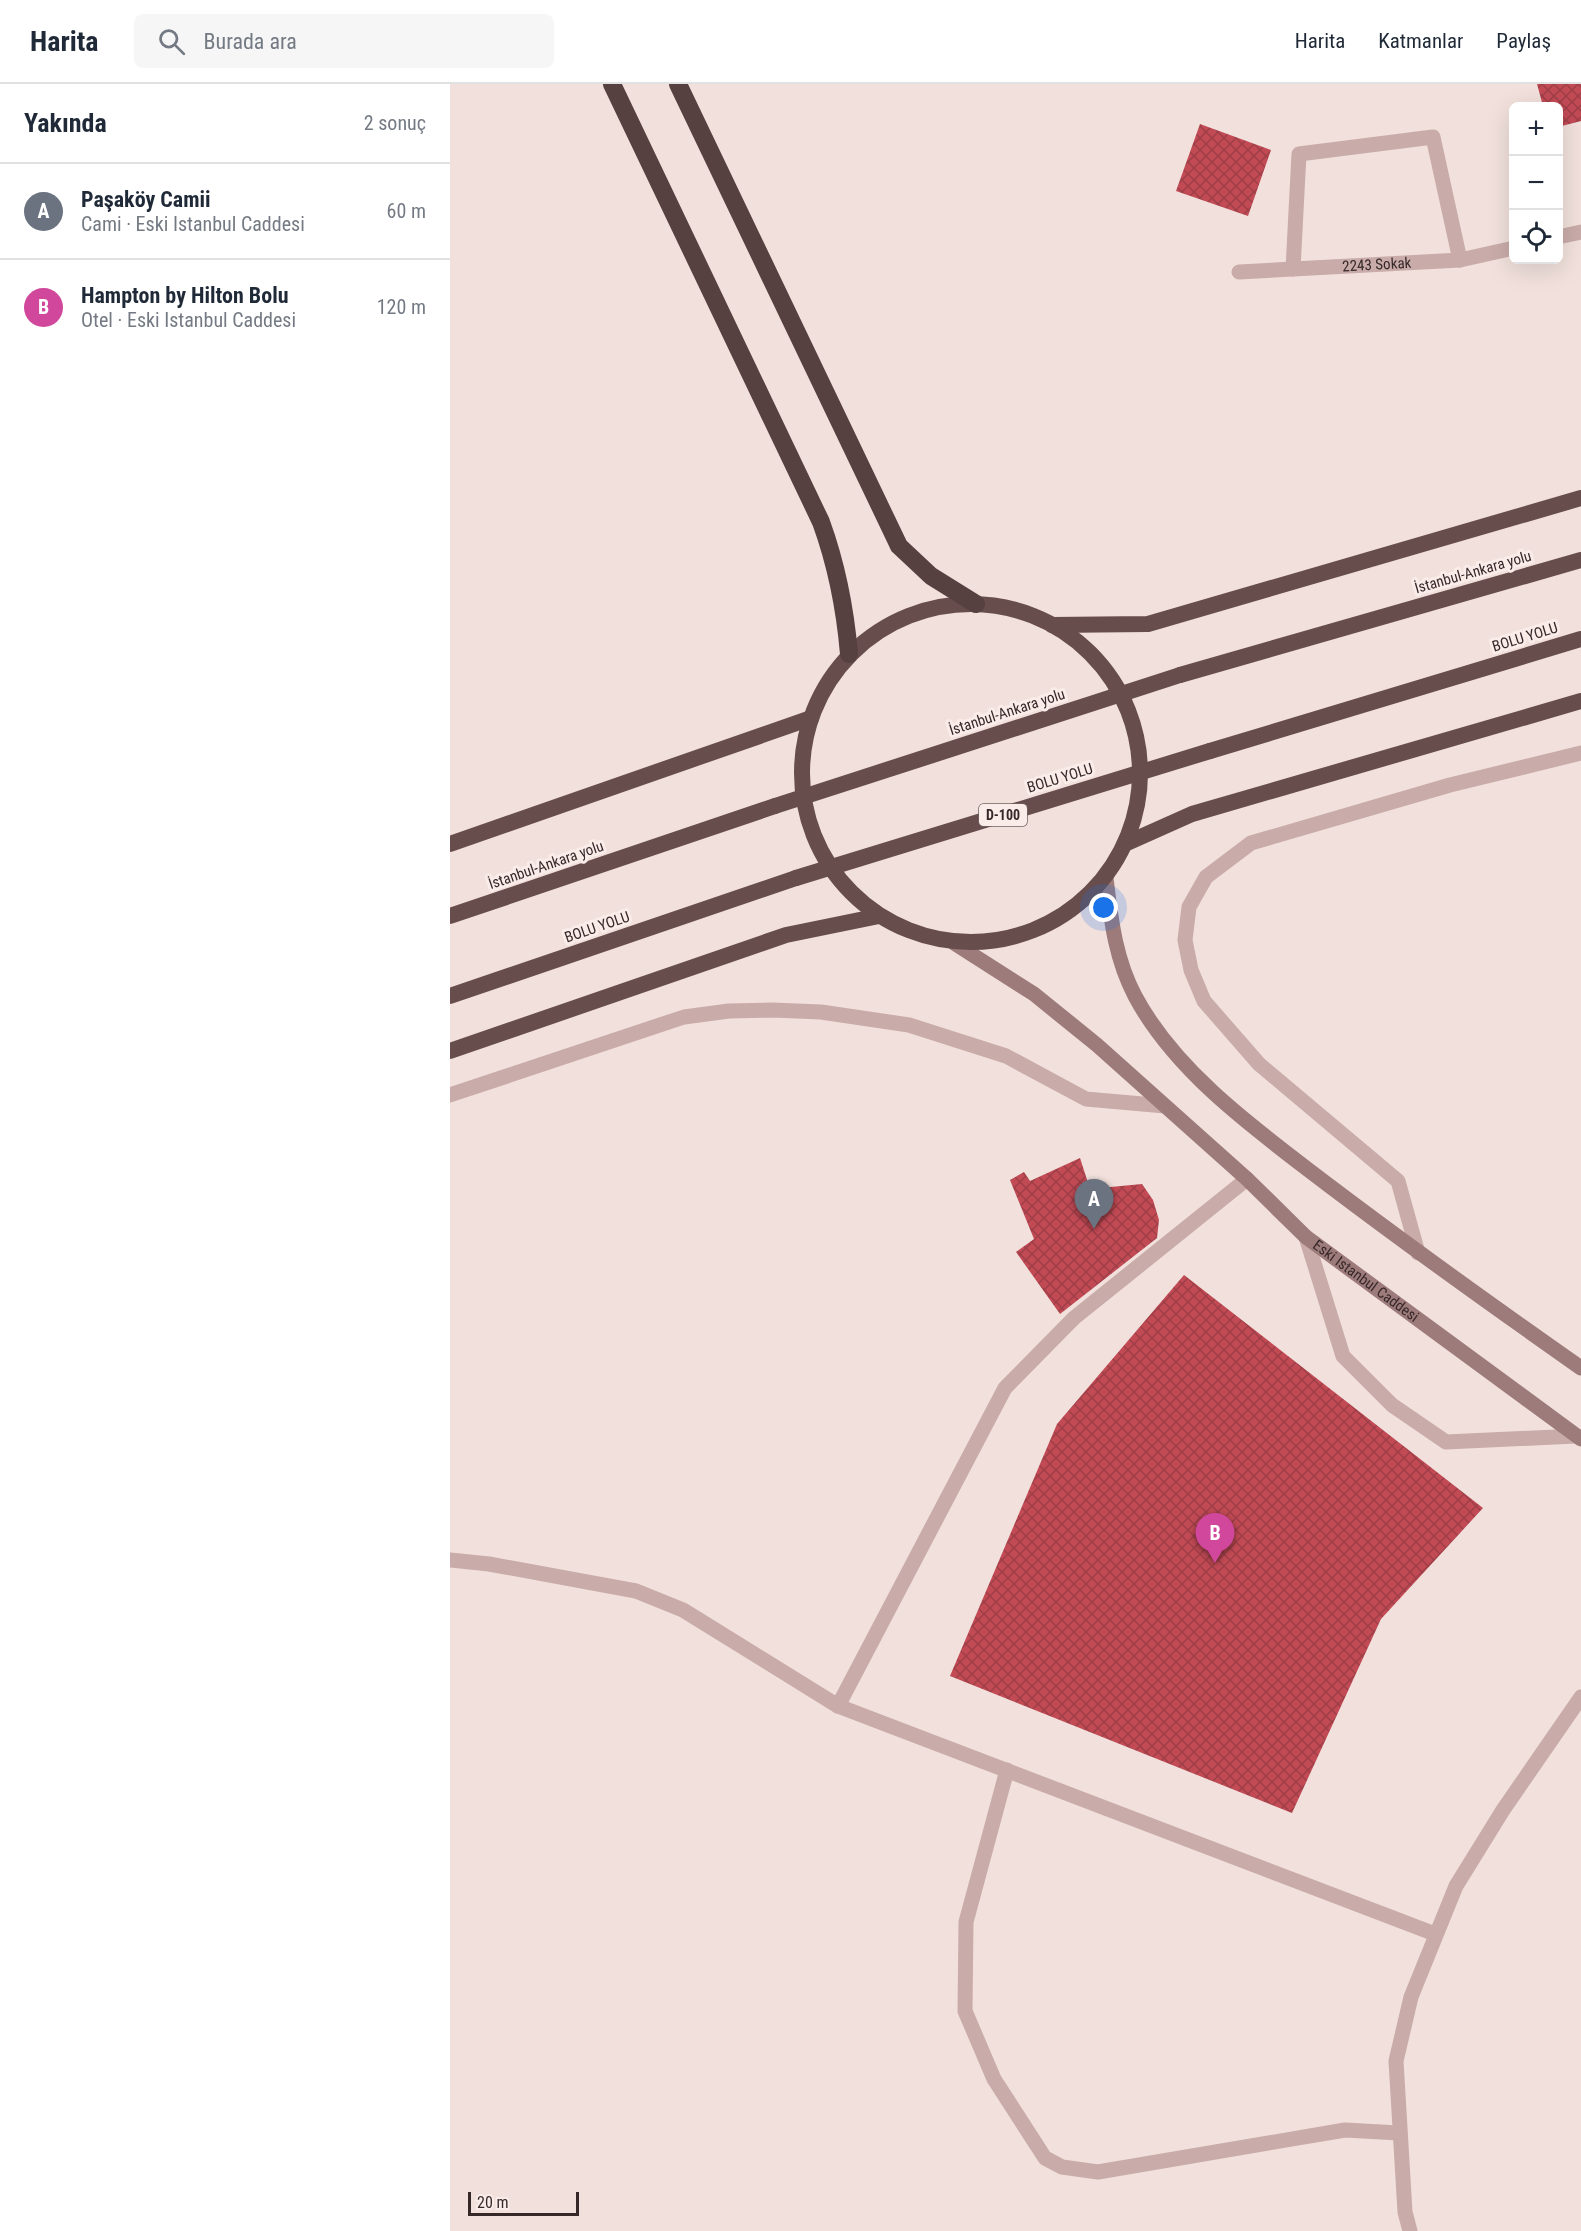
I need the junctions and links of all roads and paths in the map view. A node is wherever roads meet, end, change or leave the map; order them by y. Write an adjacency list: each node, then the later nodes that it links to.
1 (612, 84): 14 (highway)
2 (678, 84): 11 (highway)
3 (1581, 232): 4 (street)
4 (1563, 236)
5 (1509, 249): 6 (street, 2243 Sokak)
6 (1460, 260): 7 (street, 2243 Sokak); 7 (street)
7 (1293, 269): 8 (street, 2243 Sokak)
8 (1239, 272)
9 (1581, 498): 12 (highway)
10 (1581, 560): 21 (highway, İstanbul-Ankara yolu, bridge)
11 (976, 604): 12 (highway); 14 (highway)
12 (1052, 625): 18 (highway)
13 (1581, 639): 24 (highway, BOLU YOLU / D-100, bridge)
14 (849, 654): 16 (highway)
15 (1581, 702): 18 (highway)
16 (811, 718): 19 (highway); 22 (highway)
17 (1581, 753): 30 (street)
18 (1127, 843): 20 (highway)
19 (450, 844)
20 (1106, 878): 23 (highway); 30 (main road)
21 (450, 916)
22 (879, 916): 23 (highway); 25 (highway)
23 (954, 943): 27 (main road, Eski Istanbul Caddesi)
24 (450, 996)
25 (450, 1051)
26 (450, 1095): 27 (street)
27 (1165, 1106): 28 (main road, Eski Istanbul Caddesi)
28 (1247, 1179): 29 (main road, Eski Istanbul Caddesi); 35 (street)
29 (1306, 1237): 32 (main road, Eski Istanbul Caddesi); 32 (street)
30 (1418, 1253): 31 (main road)
31 (1581, 1368)
32 (1579, 1438)
33 (450, 1560): 35 (street)
34 (1581, 1697): 37 (street)
35 (838, 1706): 36 (street)
36 (1007, 1770): 37 (street); 38 (street)
37 (1435, 1934): 38 (street)
38 (1399, 2133): 39 (street)
39 (1410, 2231)

